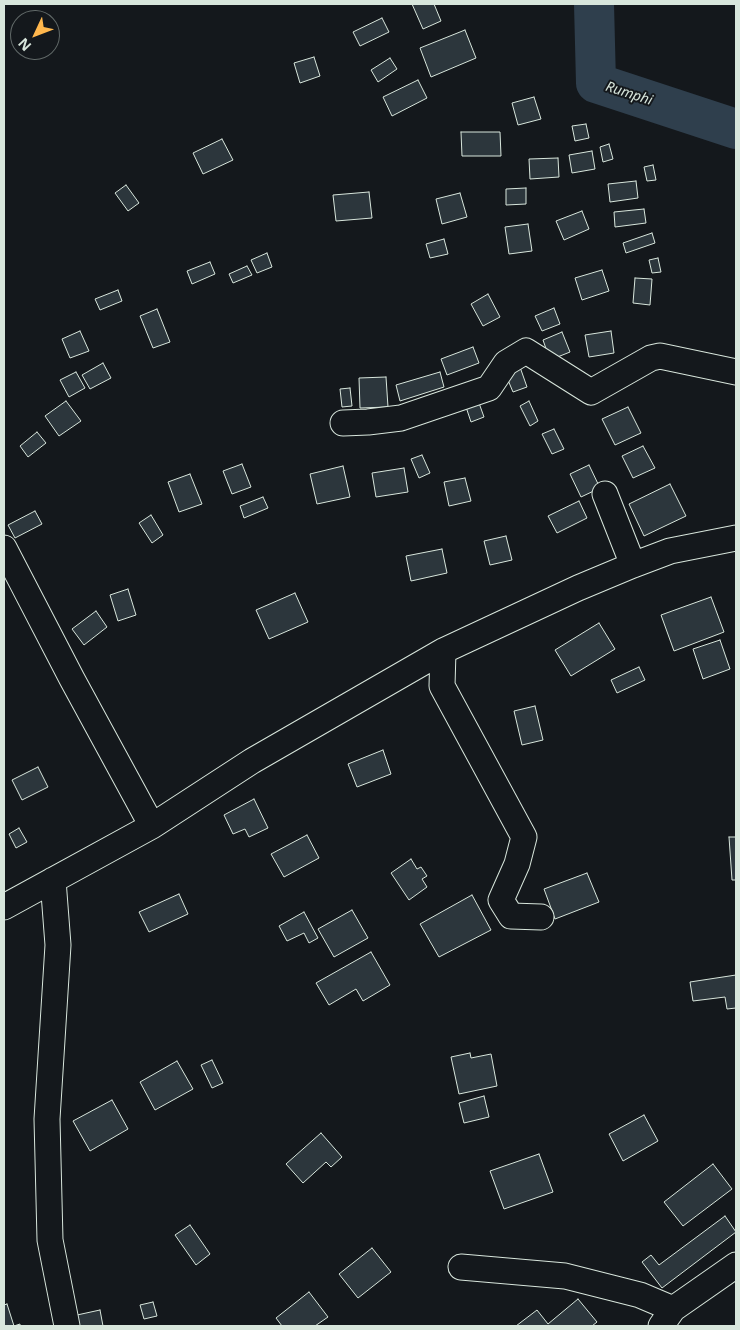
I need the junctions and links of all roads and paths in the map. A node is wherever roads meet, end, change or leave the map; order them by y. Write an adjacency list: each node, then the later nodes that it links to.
1 (736, 372): 2 (street)
2 (343, 423)
3 (605, 494): 6 (street)
4 (736, 538): 6 (street)
5 (4, 548): 8 (street)
6 (633, 565): 7 (street)
7 (443, 650): 8 (street); 11 (street)
8 (152, 826): 9 (street)
9 (53, 880): 10 (street); 15 (street)
10 (4, 907)
11 (541, 917)
12 (736, 1265): 14 (street)
13 (461, 1267): 14 (street)
14 (667, 1318)
15 (67, 1326)

